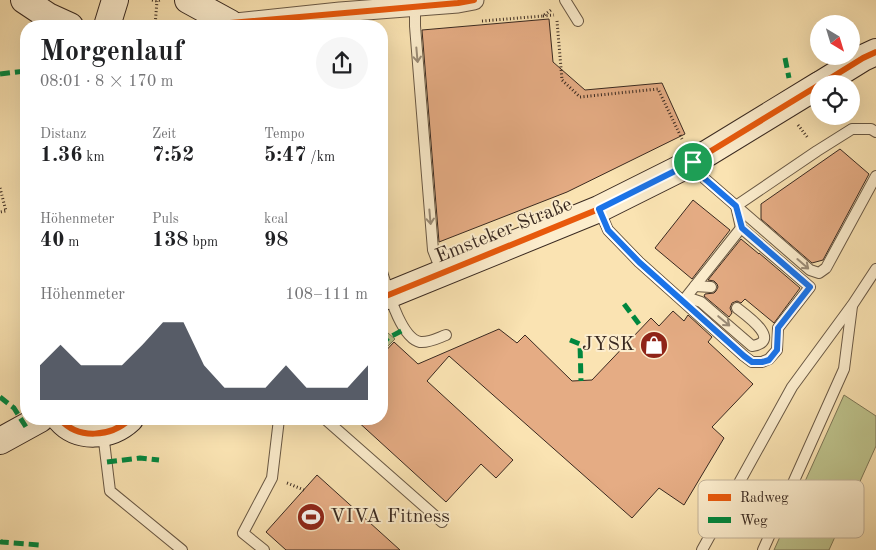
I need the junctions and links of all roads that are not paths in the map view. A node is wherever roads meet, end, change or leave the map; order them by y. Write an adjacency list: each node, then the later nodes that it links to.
1 (24, 0): 8 (street)
2 (115, 0): 9 (street)
3 (188, 0): 10 (street)
4 (474, 0): 6 (street)
5 (565, 0): 12 (lane)
6 (415, 6): 7 (street); 23 (lane, one-way to 23)
7 (342, 19): 11 (street)
8 (57, 20)
9 (110, 20)
10 (213, 20)
11 (322, 20)
12 (578, 21)
13 (876, 52): 14 (street, Emsteker Straße)
14 (835, 75)
15 (810, 90): 17 (street, Emsteker Straße)
16 (876, 132): 19 (lane)
17 (693, 162): 19 (lane); 20 (street, Emsteker Straße)
18 (876, 176): 19 (lane, one-way to 18)
19 (736, 206): 21 (lane)
20 (599, 209): 23 (street, Emsteker Straße); 28 (lane)
21 (742, 228): 24 (lane); 28 (lane)
22 (876, 269): 29 (lane)
23 (442, 273): 26 (street, Emsteker Straße)
24 (695, 286): 25 (lane); 28 (lane)
25 (711, 286)
26 (388, 295)
27 (388, 301): 31 (lane)
28 (683, 301): 30 (lane, one-way to 30)
29 (853, 304): 39 (lane); 40 (lane)
30 (737, 308)
31 (446, 335)
32 (29, 425): 38 (street)
33 (68, 425): 37 (street)
34 (122, 425): 37 (street)
35 (278, 425): 45 (lane)
36 (332, 425): 41 (lane)
37 (103, 433): 44 (lane)
38 (0, 441)
39 (741, 480)
40 (794, 480)
41 (442, 522)
42 (709, 538): 46 (lane)
43 (768, 538): 47 (lane)
44 (182, 550)
45 (264, 550)
46 (702, 550)
47 (763, 550)

